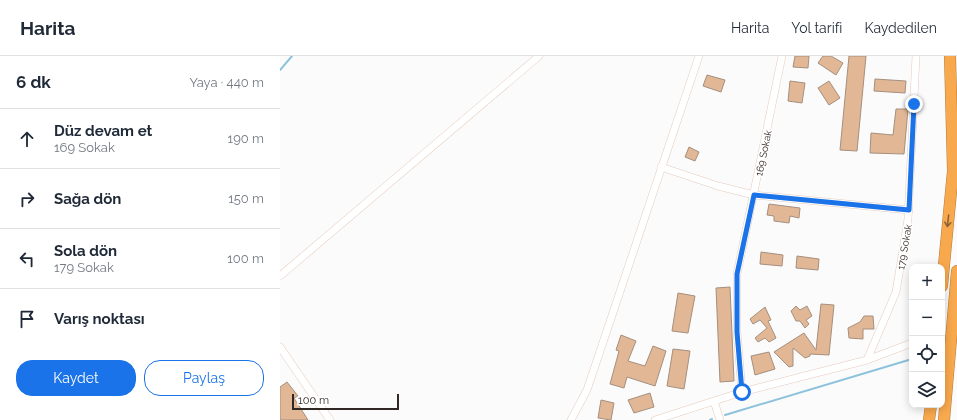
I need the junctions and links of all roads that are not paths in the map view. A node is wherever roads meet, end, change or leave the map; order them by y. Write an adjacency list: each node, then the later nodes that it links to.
1 (539, 56): 11 (street)
2 (699, 56): 6 (street)
3 (782, 56): 7 (street, 169 Sokak)
4 (916, 56): 8 (street, 179 Sokak)
5 (950, 56): 9 (highway, one-way to 9)
6 (661, 167): 7 (street); 20 (street)
7 (754, 195): 8 (street); 16 (street, 169 Sokak)
8 (909, 210): 15 (street, 179 Sokak)
9 (944, 264)
10 (957, 271): 12 (highway)
11 (280, 276)
12 (954, 329): 24 (highway)
13 (909, 344): 15 (street)
14 (280, 347): 19 (street)
15 (867, 360): 16 (street)
16 (742, 392): 17 (street)
17 (714, 401): 21 (street); 22 (street)
18 (931, 408): 23 (highway)
19 (330, 420)
20 (571, 420)
21 (655, 420)
22 (720, 420)
23 (929, 420)
24 (944, 420)

